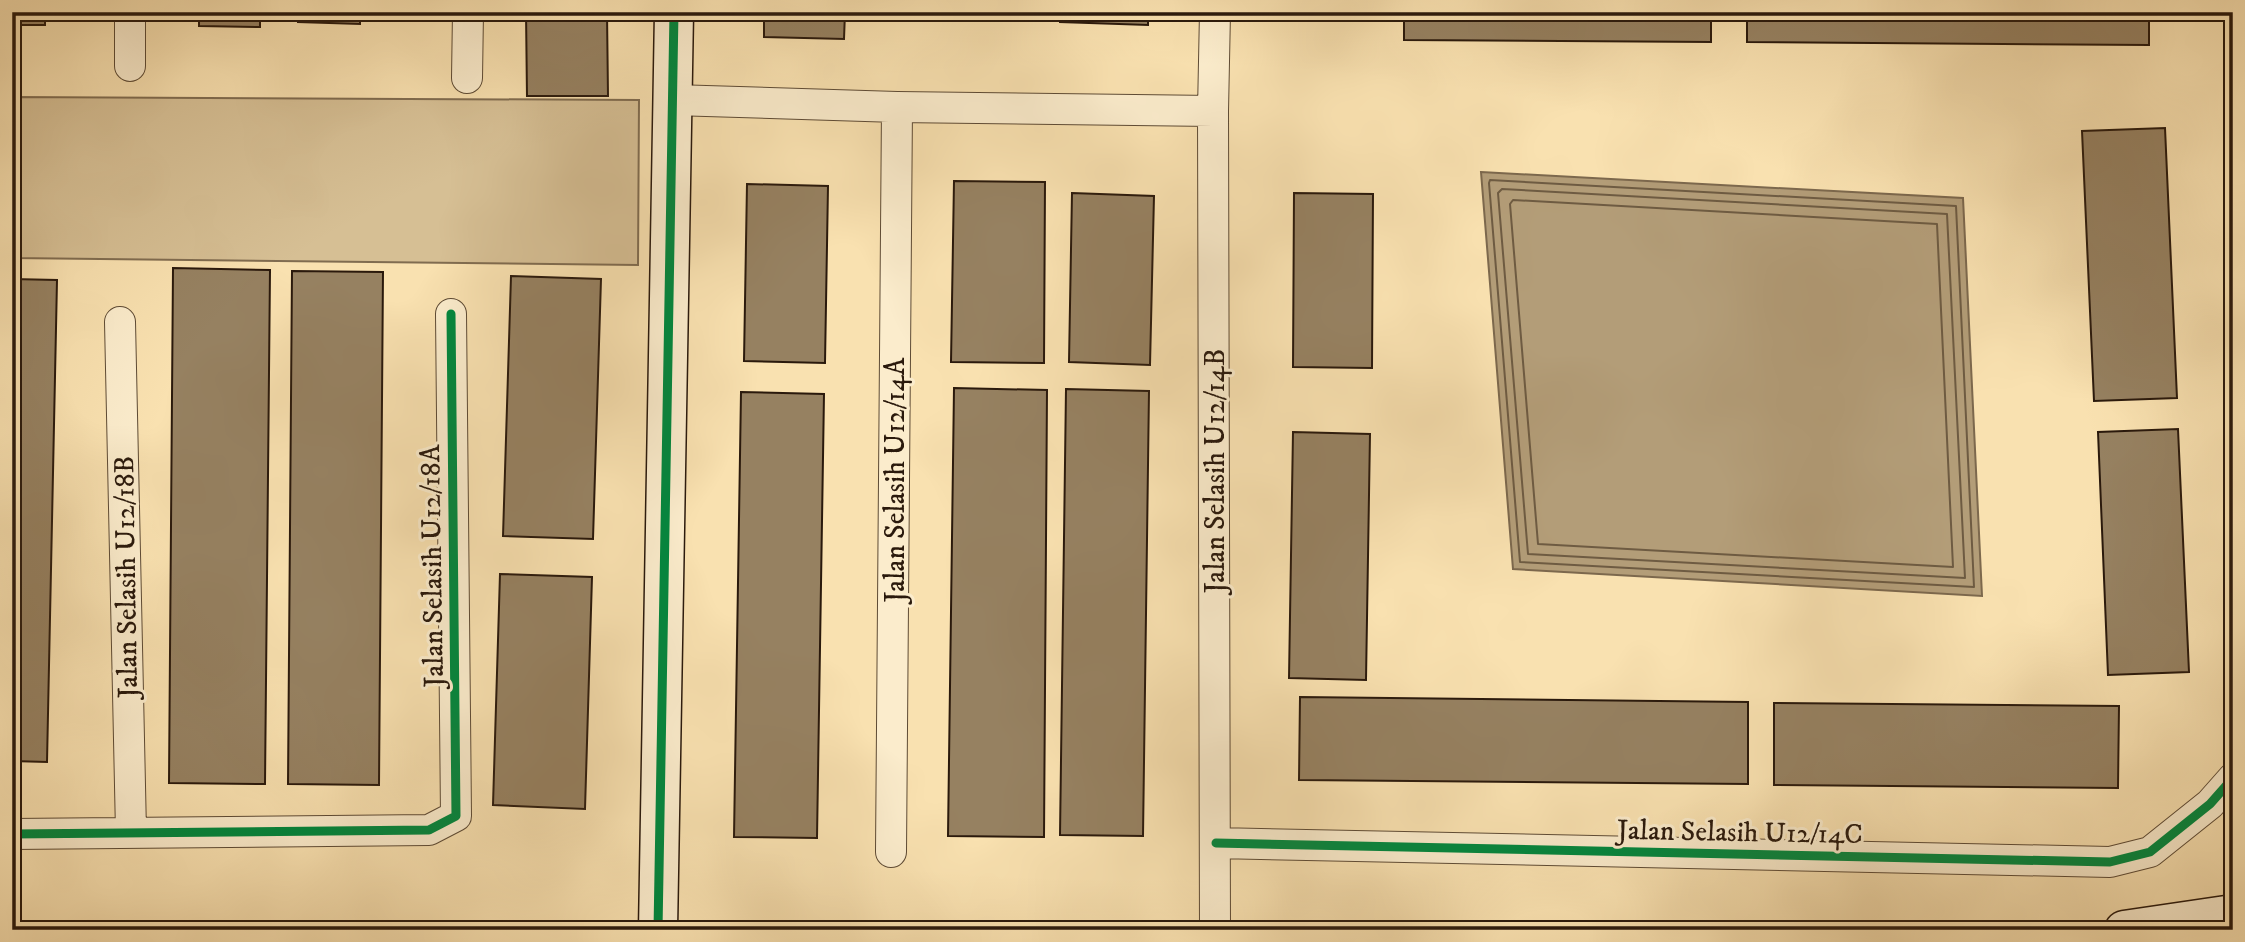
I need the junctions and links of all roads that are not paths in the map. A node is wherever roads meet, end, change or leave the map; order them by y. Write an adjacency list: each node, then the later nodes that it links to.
1 (130, 12): 5 (street)
2 (468, 12): 6 (street)
3 (674, 12): 7 (street)
4 (1215, 12): 9 (street, Jalan Selasih U12/14B)
5 (130, 66)
6 (467, 78)
7 (673, 100): 8 (street); 18 (street)
8 (897, 107): 9 (street); 16 (street, Jalan Selasih U12/14A)
9 (1213, 111): 15 (street, Jalan Selasih U12/14B)
10 (451, 314): 13 (street, Jalan Selasih U12/18A)
11 (120, 322): 13 (street, Jalan Selasih U12/18B)
12 (2233, 778): 15 (street, Jalan Selasih U12/14C)
13 (131, 832): 14 (street)
14 (12, 834)
15 (1216, 843): 19 (street, Jalan Selasih U12/14B)
16 (891, 852)
17 (2233, 916): 20 (street); 21 (street)
18 (658, 930)
19 (1215, 930)
20 (2124, 930)
21 (2231, 930)

